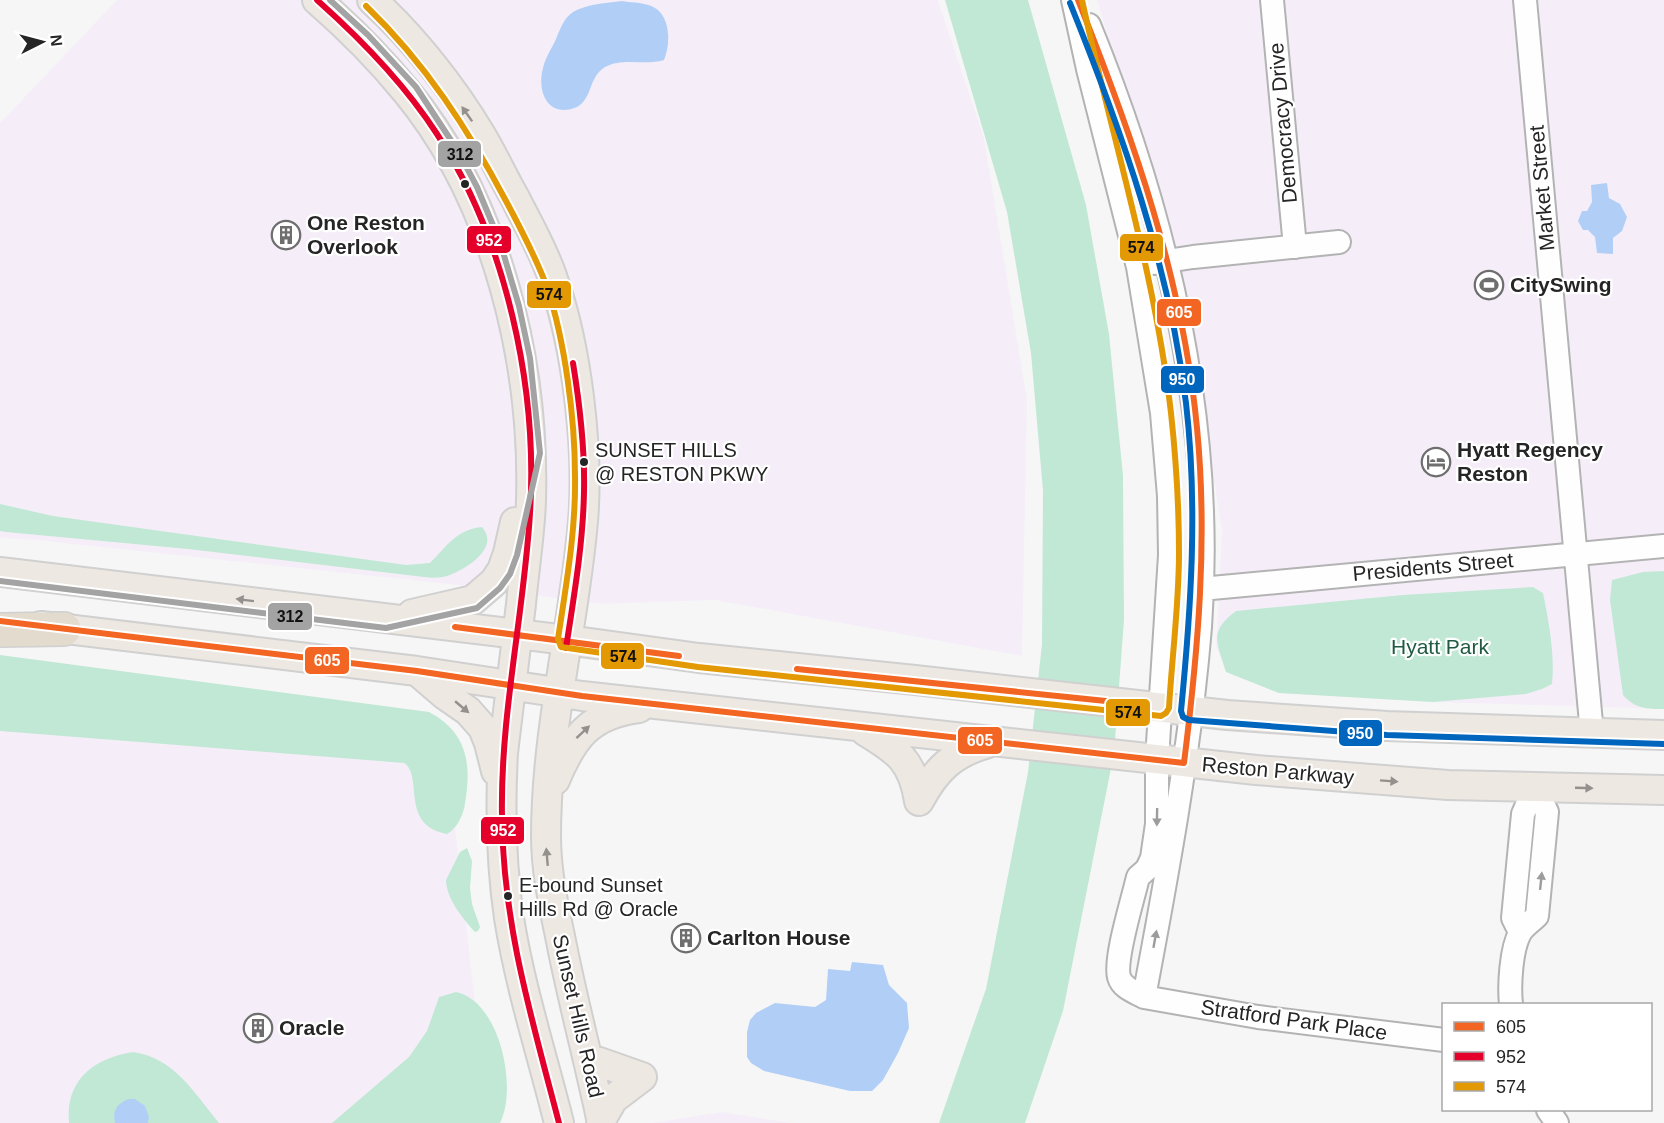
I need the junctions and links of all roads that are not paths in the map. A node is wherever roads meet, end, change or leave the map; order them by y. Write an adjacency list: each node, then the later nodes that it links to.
1 (317, 0): 11 (main road, Sunset Hills Road)
2 (372, 0): 21 (main road, Sunset Hills Road, one-way to 2)
3 (1073, 0): 10 (street)
4 (1078, 0): 9 (street)
5 (1272, 0): 8 (street, Democracy Drive)
6 (1525, 0): 13 (street, Market Street)
7 (1339, 242): 8 (street)
8 (1295, 247): 9 (street)
9 (1167, 260): 10 (street); 15 (street)
10 (1138, 267): 26 (street)
11 (531, 453): 16 (main road); 20 (main road, Sunset Hills Road)
12 (1664, 546): 13 (street, Presidents Street)
13 (1575, 554): 15 (street, Presidents Street); 29 (street, Market Street)
14 (0, 572): 16 (main road, one-way to 14)
15 (1201, 589): 27 (street)
16 (386, 619): 20 (main road)
17 (0, 621): 18 (main road, Reston Parkway)
18 (64, 629): 19 (highway); 22 (main road, Reston Parkway)
19 (0, 630)
20 (518, 634): 21 (main road); 23 (main road, Sunset Hills Road)
21 (567, 640): 24 (main road, Sunset Hills Road); 26 (main road)
22 (417, 671): 23 (main road, Reston Parkway); 34 (main road, one-way to 34)
23 (511, 685): 24 (main road, Reston Parkway); 34 (main road, Sunset Hills Road)
24 (558, 693): 25 (main road, Reston Parkway); 36 (main road, Sunset Hills Road)
25 (662, 705): 28 (main road, Reston Parkway); 36 (main road, one-way to 25)
26 (1160, 707): 27 (main road); 32 (street)
27 (1190, 711): 29 (main road); 32 (street)
28 (858, 726): 31 (main road, Reston Parkway); 31 (main road)
29 (1592, 734): 30 (main road)
30 (1664, 735)
31 (1000, 742): 32 (main road, Reston Parkway)
32 (1171, 761): 33 (main road, Reston Parkway, one-way to 33); 37 (street, one-way to 32); 37 (street, Stratford Park Place, one-way to 37)
33 (1535, 787): 35 (main road, Reston Parkway, one-way to 35); 38 (street)
34 (501, 790): 42 (main road, Sunset Hills Road)
35 (1664, 790)
36 (547, 802): 40 (main road, Sunset Hills Road, one-way to 36)
37 (1144, 997): 39 (street, Stratford Park Place)
38 (1511, 1003)
39 (1442, 1040)
40 (588, 1058): 41 (main road, Sunset Hills Road); 41 (main road)
41 (601, 1121)
42 (559, 1123)

